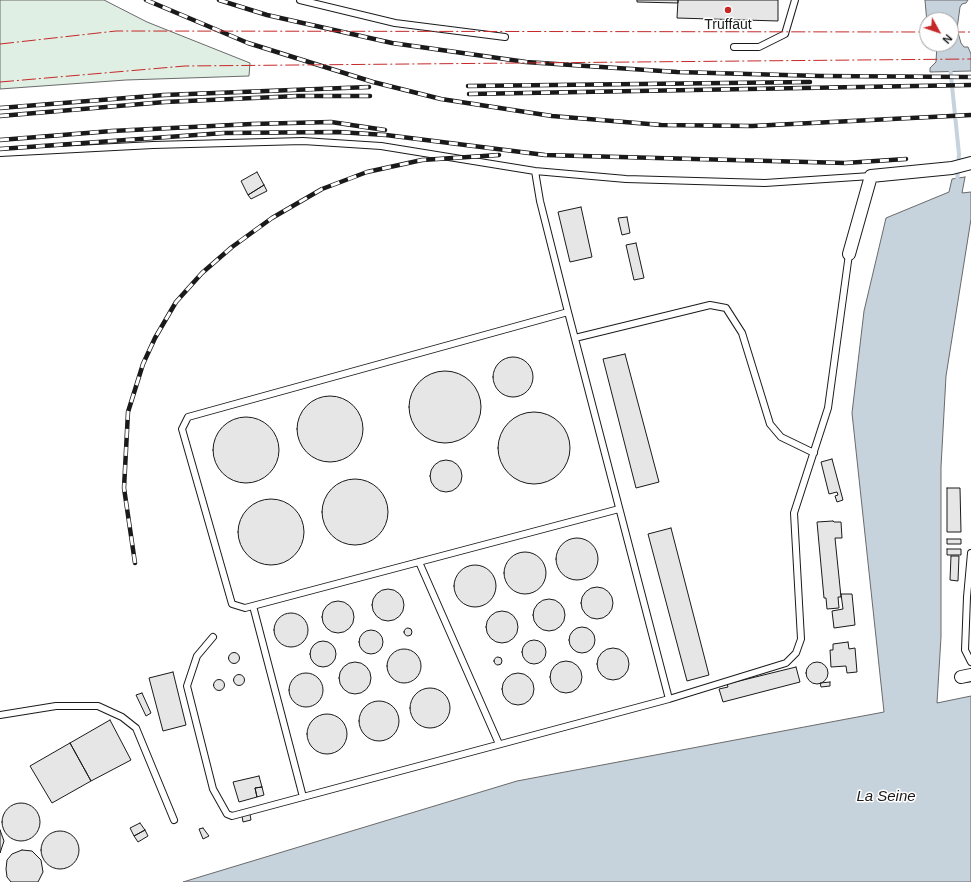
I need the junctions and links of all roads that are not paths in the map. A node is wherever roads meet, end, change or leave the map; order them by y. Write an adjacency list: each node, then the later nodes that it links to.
1 (300, 0): 3 (lane)
2 (795, 0): 4 (lane)
3 (505, 37)
4 (734, 47)
5 (0, 153): 7 (lane)
6 (969, 163): 8 (street)
7 (535, 171): 8 (lane); 10 (lane)
8 (872, 176): 9 (street)
9 (849, 254): 12 (lane)
10 (568, 312): 11 (lane); 16 (lane)
11 (575, 338): 12 (lane); 13 (lane)
12 (814, 453): 19 (lane)
13 (619, 509): 15 (lane); 19 (lane)
14 (971, 553): 18 (lane)
15 (419, 562): 16 (lane); 21 (lane)
16 (253, 606): 22 (lane)
17 (213, 637): 22 (lane)
18 (971, 662)
19 (669, 699): 21 (lane)
20 (0, 715): 23 (lane)
21 (499, 744): 22 (lane)
22 (303, 797)
23 (174, 820)

